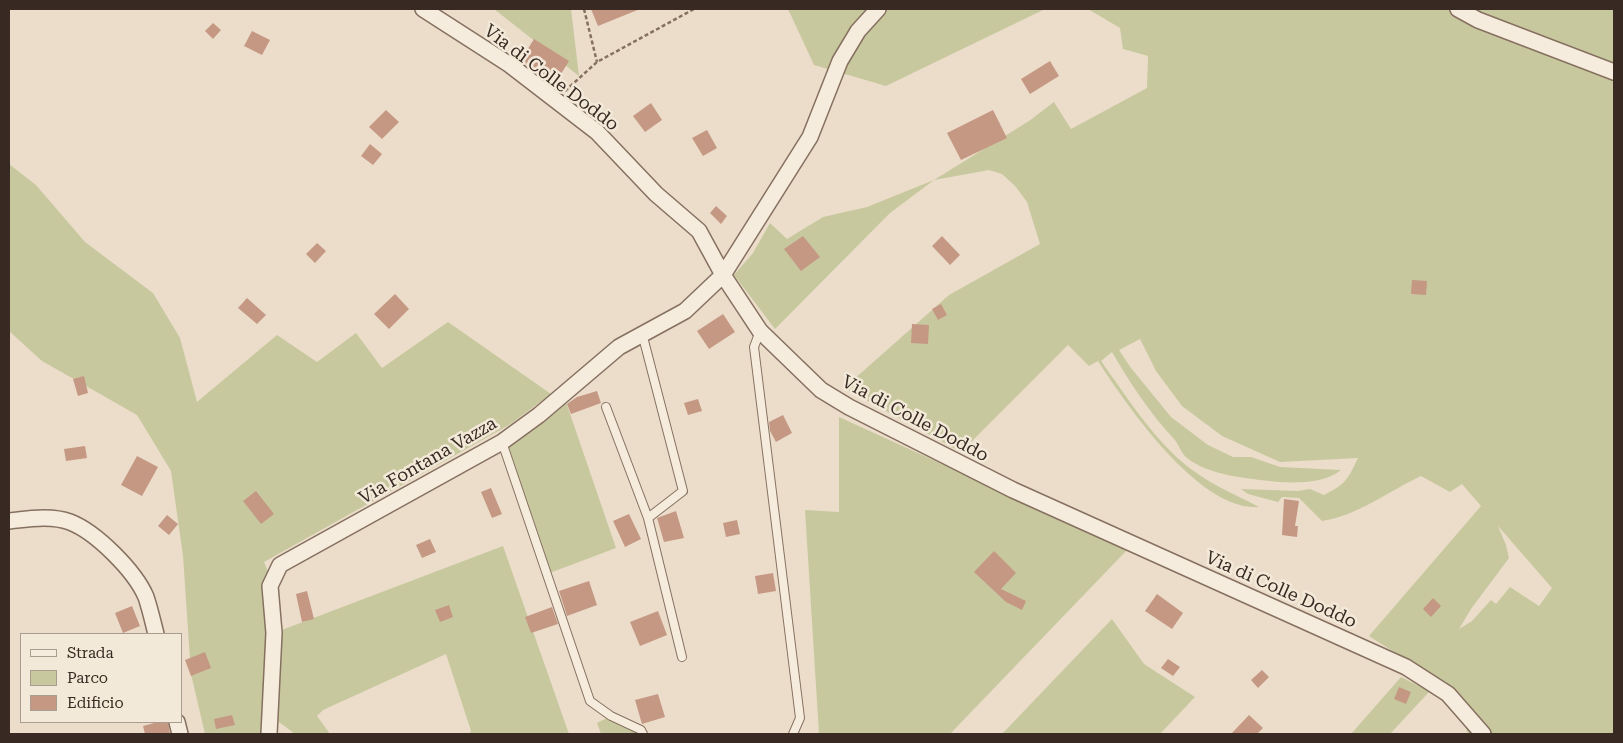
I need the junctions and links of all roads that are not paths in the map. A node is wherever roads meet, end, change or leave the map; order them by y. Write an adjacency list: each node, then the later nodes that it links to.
1 (423, 9): 5 (street, Via di Colle Doddo)
2 (878, 9): 5 (street, Via Fontana Vazza)
3 (1458, 9): 4 (street)
4 (1614, 72)
5 (723, 275): 6 (street, Via di Colle Doddo); 7 (street, Via Fontana Vazza)
6 (760, 331): 16 (lane); 17 (street, Via di Colle Doddo)
7 (642, 333): 9 (street, Via Fontana Vazza); 10 (lane)
8 (606, 407): 10 (lane)
9 (502, 442): 14 (street, Via Fontana Vazza); 15 (lane)
10 (648, 518): 13 (lane)
11 (9, 520): 12 (street)
12 (156, 633)
13 (682, 657)
14 (268, 734)
15 (643, 734)
16 (793, 734)
17 (1483, 734)

